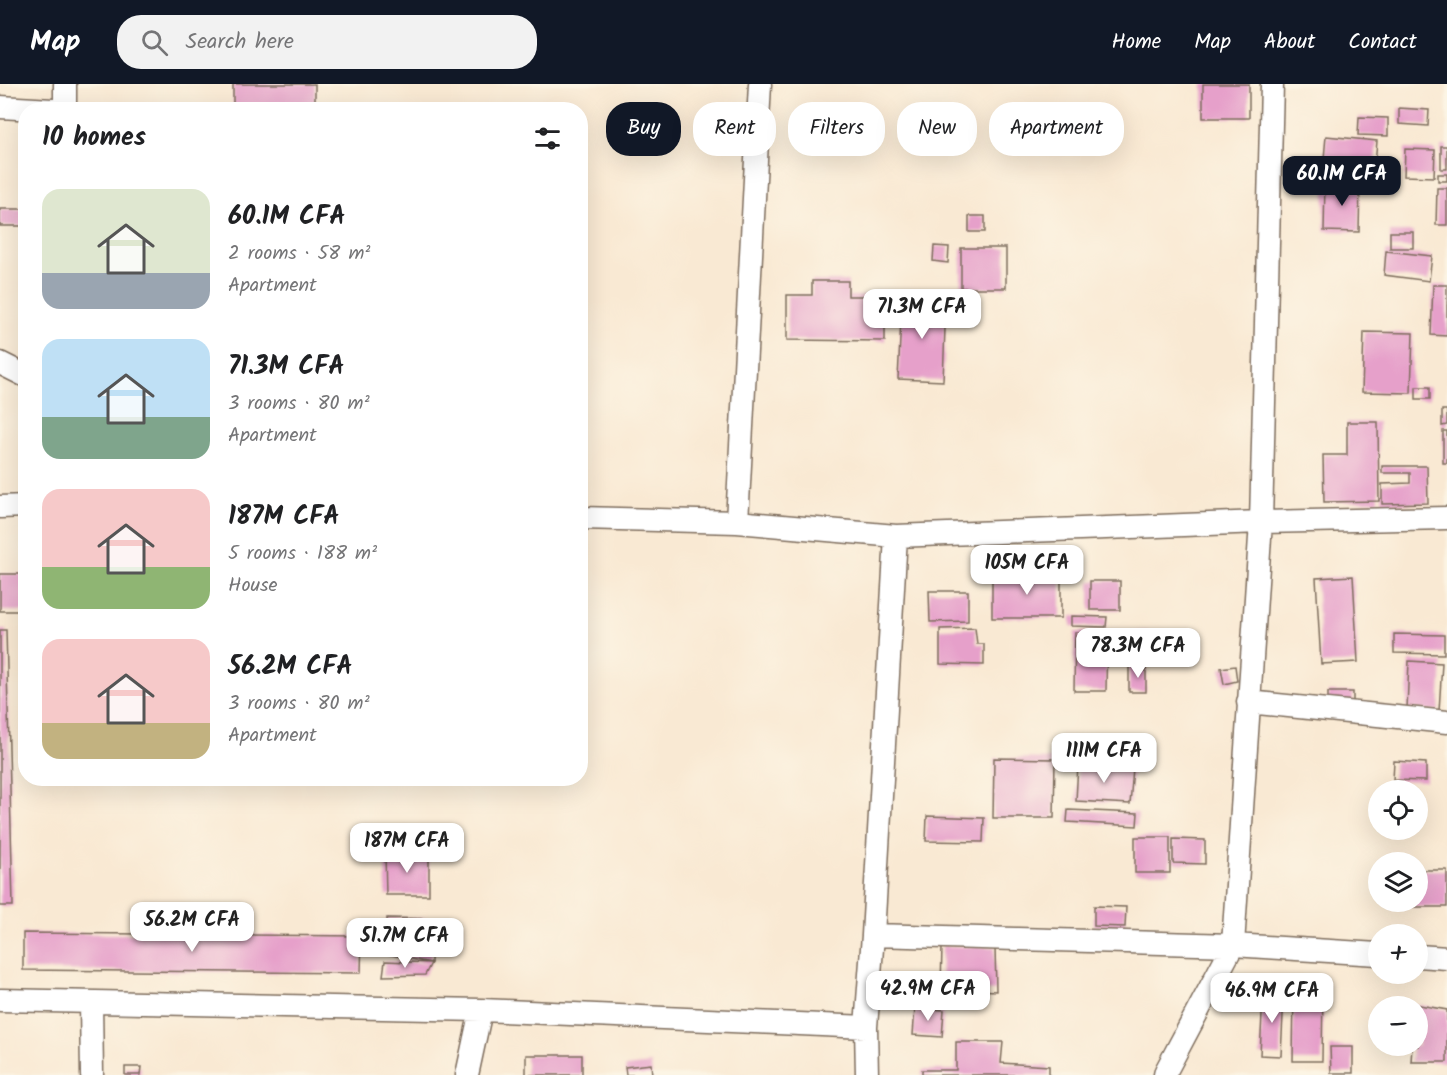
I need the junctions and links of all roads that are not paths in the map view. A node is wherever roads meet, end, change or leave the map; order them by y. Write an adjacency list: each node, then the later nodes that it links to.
1 (65, 84): 4 (street)
2 (759, 84): 13 (street)
3 (1272, 84): 14 (street)
4 (64, 102)
5 (0, 107): 6 (street)
6 (18, 108)
7 (0, 363): 8 (street)
8 (18, 372)
9 (18, 506): 10 (street)
10 (0, 507)
11 (588, 518): 13 (street)
12 (1447, 518): 14 (street)
13 (736, 522): 15 (street)
14 (1261, 522): 15 (street); 16 (street)
15 (896, 536): 18 (street)
16 (1248, 702): 17 (street); 19 (street)
17 (1447, 722)
18 (873, 935): 19 (street); 26 (street)
19 (1233, 945): 20 (street); 30 (street)
20 (1368, 953)
21 (1428, 957): 22 (street)
22 (1447, 958)
23 (0, 1000): 24 (street)
24 (91, 1002): 25 (street); 27 (street)
25 (481, 1010): 26 (street); 28 (street)
26 (866, 1027): 29 (street)
27 (92, 1075)
28 (467, 1075)
29 (867, 1075)
30 (1165, 1075)

